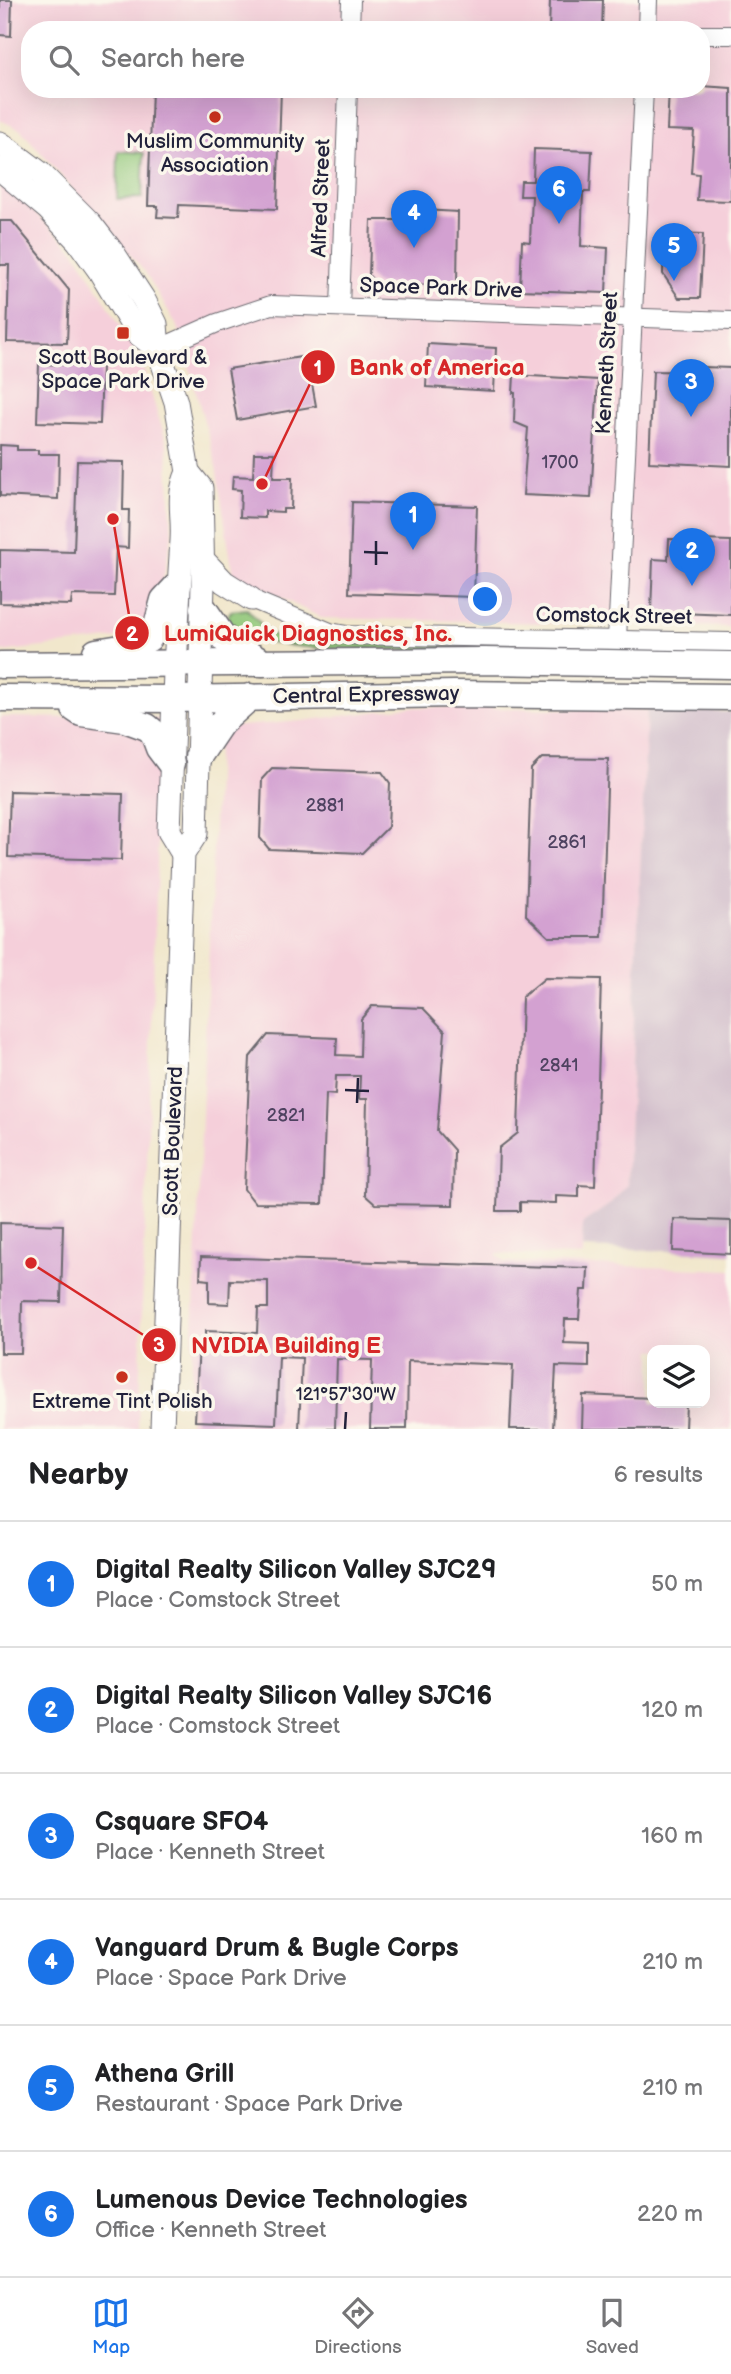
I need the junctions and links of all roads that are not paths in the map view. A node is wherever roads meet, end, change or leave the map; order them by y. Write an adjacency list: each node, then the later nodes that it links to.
1 (351, 0): 3 (street)
2 (648, 0): 4 (street)
3 (350, 21)
4 (647, 21)
5 (710, 35): 6 (street)
6 (731, 36)
7 (348, 98): 11 (street, Alfred Street)
8 (644, 98): 12 (street, Kenneth Street)
9 (0, 143): 14 (main road, Scott Boulevard)
10 (0, 169): 14 (main road, Scott Boulevard)
11 (340, 307): 12 (street, Space Park Drive); 14 (street, Space Park Drive)
12 (632, 318): 13 (street, Space Park Drive); 20 (street, Kenneth Street)
13 (731, 321)
14 (158, 349): 15 (main road, Scott Boulevard)
15 (188, 472): 16 (main road, Scott Boulevard); 17 (main road, Scott Boulevard)
16 (204, 560): 18 (main road); 19 (main road, Scott Boulevard)
17 (178, 585): 23 (main road, Scott Boulevard); 25 (highway)
18 (251, 599): 19 (main road); 20 (street, Comstock Street)
19 (202, 608): 22 (highway); 23 (main road, Scott Boulevard)
20 (617, 639): 21 (street, Comstock Street)
21 (731, 642)
22 (263, 663): 23 (highway, Central Expressway); 26 (highway, Central Expressway)
23 (188, 664): 25 (highway, Central Expressway); 31 (main road, Scott Boulevard); 32 (main road, Scott Boulevard)
24 (0, 665): 25 (highway, Central Expressway)
25 (81, 665)
26 (731, 665)
27 (250, 697): 28 (highway, Central Expressway); 31 (highway, Central Expressway); 33 (highway)
28 (731, 697)
29 (0, 698): 30 (highway, Central Expressway)
30 (63, 698): 32 (highway, Central Expressway); 34 (highway)
31 (200, 698): 32 (highway, Central Expressway); 33 (main road, Scott Boulevard)
32 (174, 699): 34 (main road, Scott Boulevard)
33 (198, 757): 35 (main road, Scott Boulevard)
34 (172, 764): 35 (main road, Scott Boulevard)
35 (183, 854): 36 (main road, Scott Boulevard)
36 (162, 1429)

